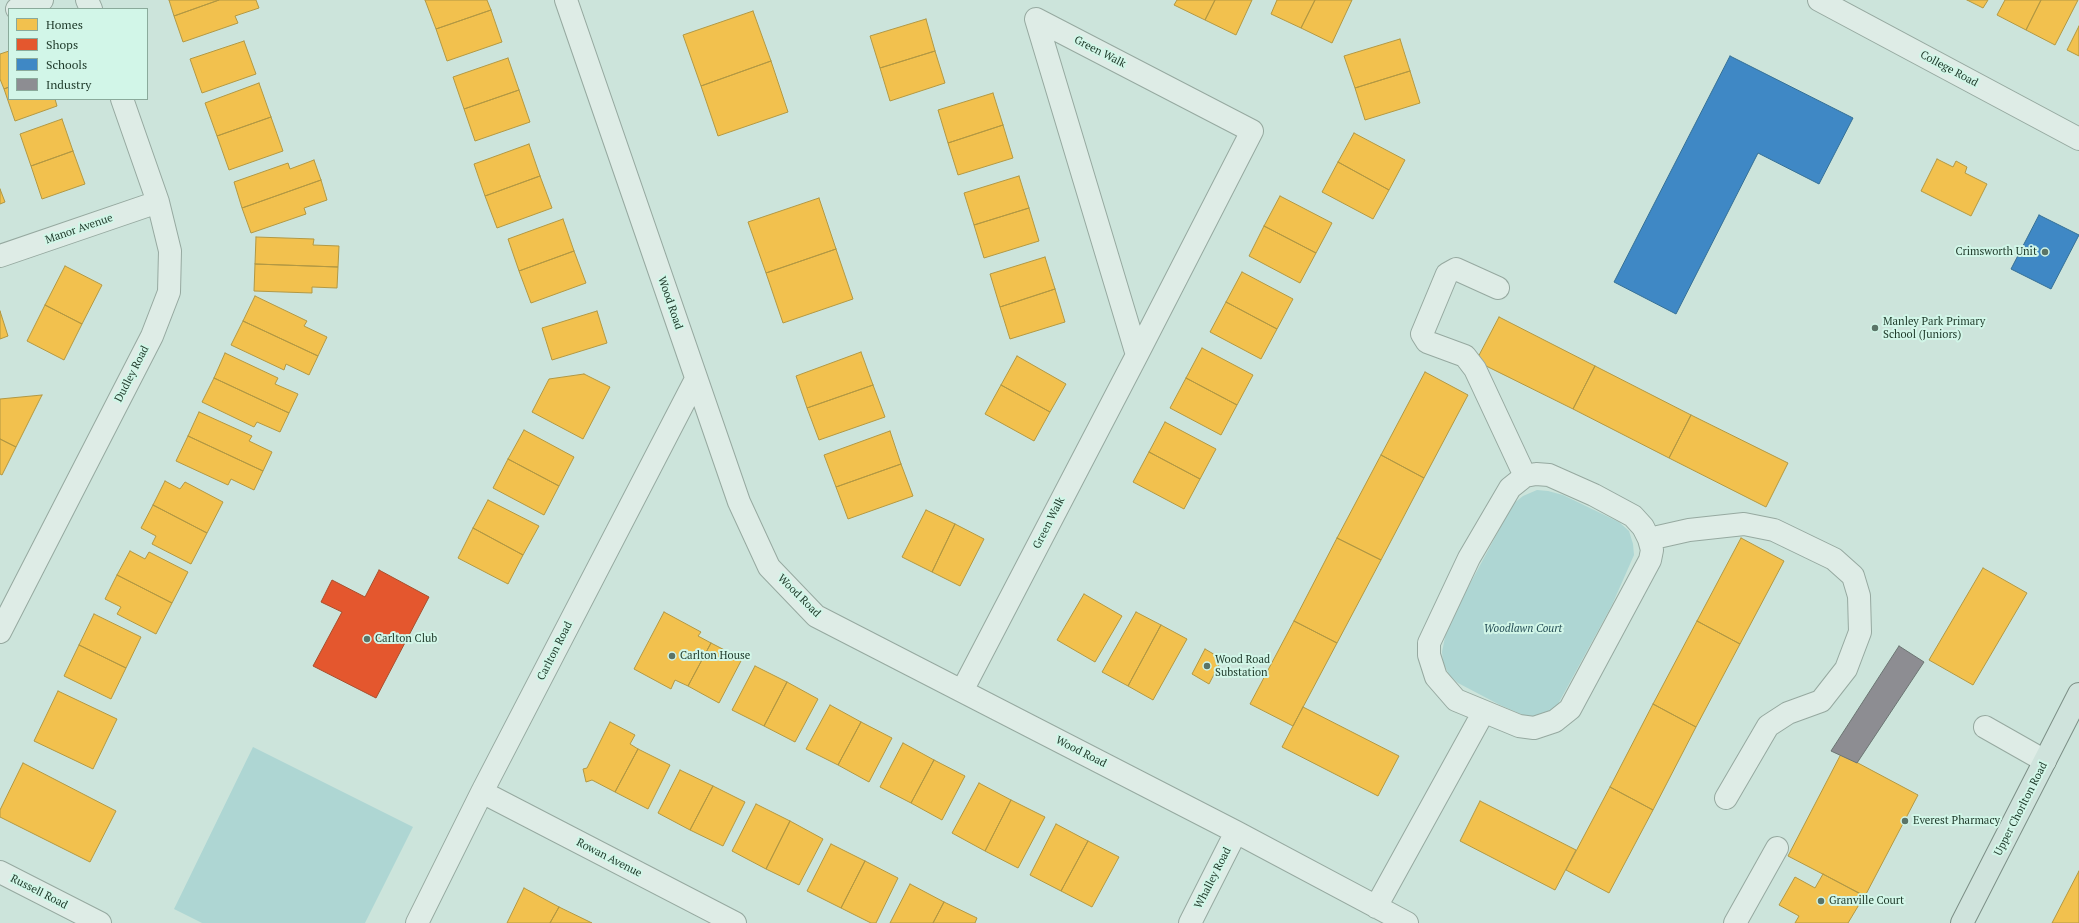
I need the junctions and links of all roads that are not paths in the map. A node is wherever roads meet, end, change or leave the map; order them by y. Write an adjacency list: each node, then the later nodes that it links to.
1 (42, 0): 4 (street)
2 (566, 0): 11 (street, Wood Road)
3 (1818, 0): 6 (street, College Road)
4 (20, 8)
5 (122, 100): 7 (street, Dudley Road)
6 (2079, 138)
7 (158, 202): 8 (street, Manor Avenue); 14 (street, Dudley Road)
8 (0, 256)
9 (1498, 288): 12 (street)
10 (1137, 355): 10 (street, Green Walk); 15 (street, Green Walk)
11 (696, 379): 15 (street, Wood Road); 20 (street, Carlton Road)
12 (1525, 476): 13 (street); 17 (street)
13 (1650, 539): 17 (street); 21 (street)
14 (0, 632)
15 (962, 691): 22 (street, Wood Road)
16 (2079, 694): 19 (main road, Upper Chorlton Road)
17 (1483, 713): 25 (street)
18 (1985, 727): 19 (street)
19 (2045, 761): 32 (main road, Upper Chorlton Road)
20 (482, 792): 27 (street, Carlton Road); 28 (street, Rowan Avenue)
21 (1726, 798)
22 (1236, 832): 25 (street, Wood Road); 29 (street, Whalley Road)
23 (1777, 848): 31 (street)
24 (0, 872): 26 (street, Russell Road)
25 (1376, 907): 30 (street, Wood Road)
26 (100, 923)
27 (417, 923)
28 (736, 923)
29 (1190, 923)
30 (1407, 923)
31 (1735, 923)
32 (1962, 923)

